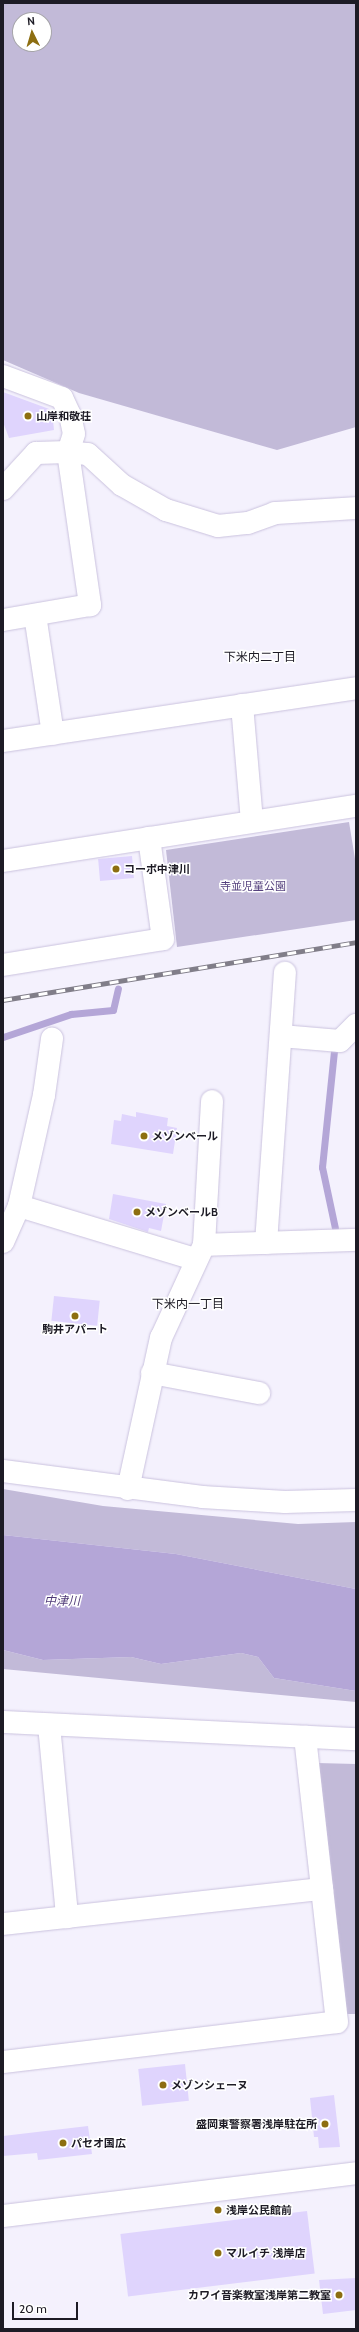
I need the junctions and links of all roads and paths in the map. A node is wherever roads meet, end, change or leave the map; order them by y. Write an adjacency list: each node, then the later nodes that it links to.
1 (3, 376): 2 (street)
2 (68, 452): 3 (street); 6 (street); 7 (street)
3 (3, 489)
4 (275, 502): 6 (street)
5 (356, 508): 6 (street)
6 (260, 520)
7 (35, 615): 8 (street); 11 (street)
8 (3, 620)
9 (356, 688): 10 (street)
10 (242, 705): 11 (street); 14 (street)
11 (53, 734): 12 (street)
12 (3, 741)
13 (356, 806): 14 (street)
14 (252, 821): 15 (street)
15 (149, 838): 16 (street); 17 (street)
16 (3, 861)
17 (3, 965)
18 (285, 973): 20 (street)
19 (356, 1025): 20 (street)
20 (281, 1036): 26 (street)
21 (52, 1038): 23 (street)
22 (212, 1101): 27 (street)
23 (20, 1206): 25 (street); 27 (street)
24 (356, 1239): 26 (street)
25 (3, 1242)
26 (266, 1243): 27 (street)
27 (199, 1252): 28 (street)
28 (152, 1373): 29 (street); 31 (street)
29 (259, 1394)
30 (3, 1471): 31 (street)
31 (128, 1489): 32 (street)
32 (356, 1500)
33 (3, 1722): 34 (street)
34 (49, 1725): 35 (street); 38 (street)
35 (304, 1737): 36 (street); 37 (street)
36 (356, 1739)
37 (322, 1889): 38 (street); 40 (street)
38 (67, 1917): 39 (street)
39 (3, 1924)
40 (3, 2062)
41 (356, 2173): 42 (street)
42 (3, 2216)

